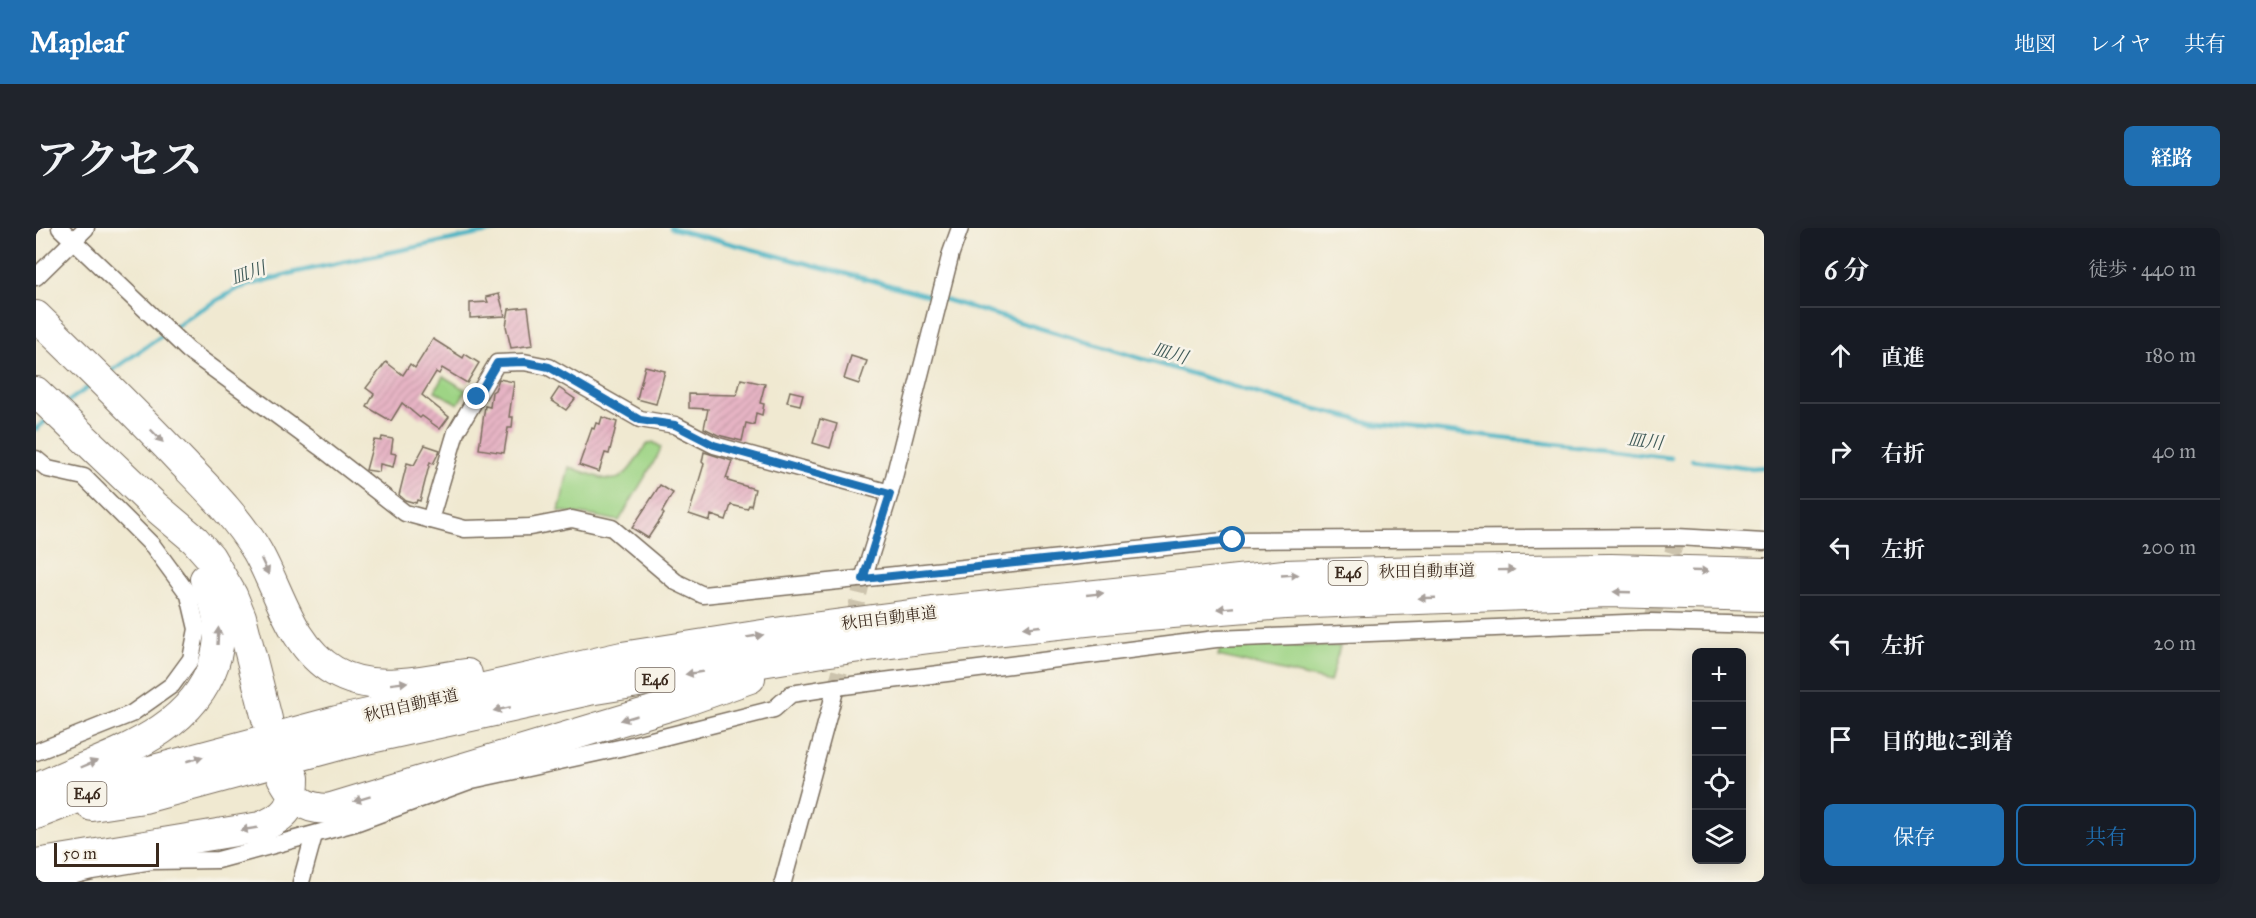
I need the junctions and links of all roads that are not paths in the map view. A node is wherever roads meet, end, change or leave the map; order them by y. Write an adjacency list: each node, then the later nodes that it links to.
1 (60, 228): 4 (street)
2 (86, 228): 4 (street)
3 (960, 228): 10 (street)
4 (72, 241): 5 (street); 12 (street)
5 (36, 277)
6 (36, 316): 9 (highway, one-way to 9)
7 (36, 392): 11 (highway)
8 (36, 459): 21 (street)
9 (205, 486): 11 (highway); 19 (highway, one-way to 19)
10 (890, 494): 12 (street); 15 (street)
11 (156, 507): 22 (highway, one-way to 11)
12 (430, 520): 15 (street)
13 (1764, 542): 15 (street)
14 (1764, 573): 19 (highway, 秋田自動車道 / E46, one-way to 14)
15 (863, 579)
16 (1764, 596): 18 (highway, 秋田自動車道 / E46, one-way to 18)
17 (1764, 625): 20 (street)
18 (823, 652): 23 (highway, 秋田自動車道 / E46, one-way to 23); 25 (highway, one-way to 25)
19 (622, 657): 23 (highway, 秋田自動車道 / E46, one-way to 19)
20 (836, 687): 24 (street); 28 (street)
21 (36, 752)
22 (36, 789)
23 (36, 814)
24 (314, 835): 26 (street); 27 (street)
25 (36, 864)
26 (46, 882)
27 (301, 882)
28 (783, 882)

